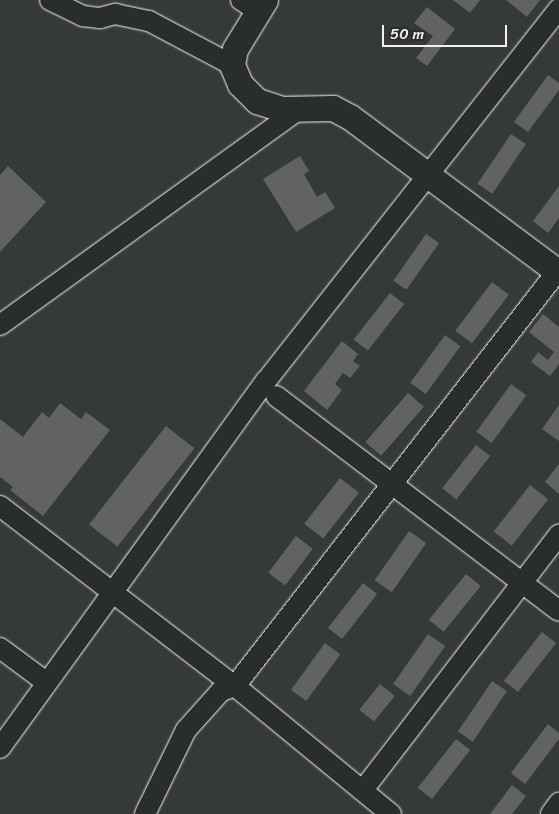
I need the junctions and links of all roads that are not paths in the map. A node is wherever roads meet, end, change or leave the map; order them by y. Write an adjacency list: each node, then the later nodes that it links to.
1 (50, 0): 3 (street)
2 (254, 3): 5 (street)
3 (116, 7): 5 (street)
4 (559, 8): 7 (street)
5 (232, 65): 6 (street)
6 (298, 110): 7 (street); 9 (street)
7 (430, 174): 8 (street); 15 (street)
8 (558, 271): 11 (street)
9 (0, 325)
10 (276, 396): 11 (street)
11 (392, 485): 14 (street); 19 (street)
12 (0, 506): 15 (street)
13 (559, 535): 14 (street)
14 (523, 582): 16 (street); 22 (street)
15 (114, 591): 18 (street); 19 (street)
16 (559, 611)
17 (0, 648): 18 (street)
18 (46, 682): 20 (street)
19 (235, 686): 22 (street); 23 (street)
20 (0, 748)
21 (559, 802): 24 (street)
22 (375, 805)
23 (145, 814)
24 (551, 814)

